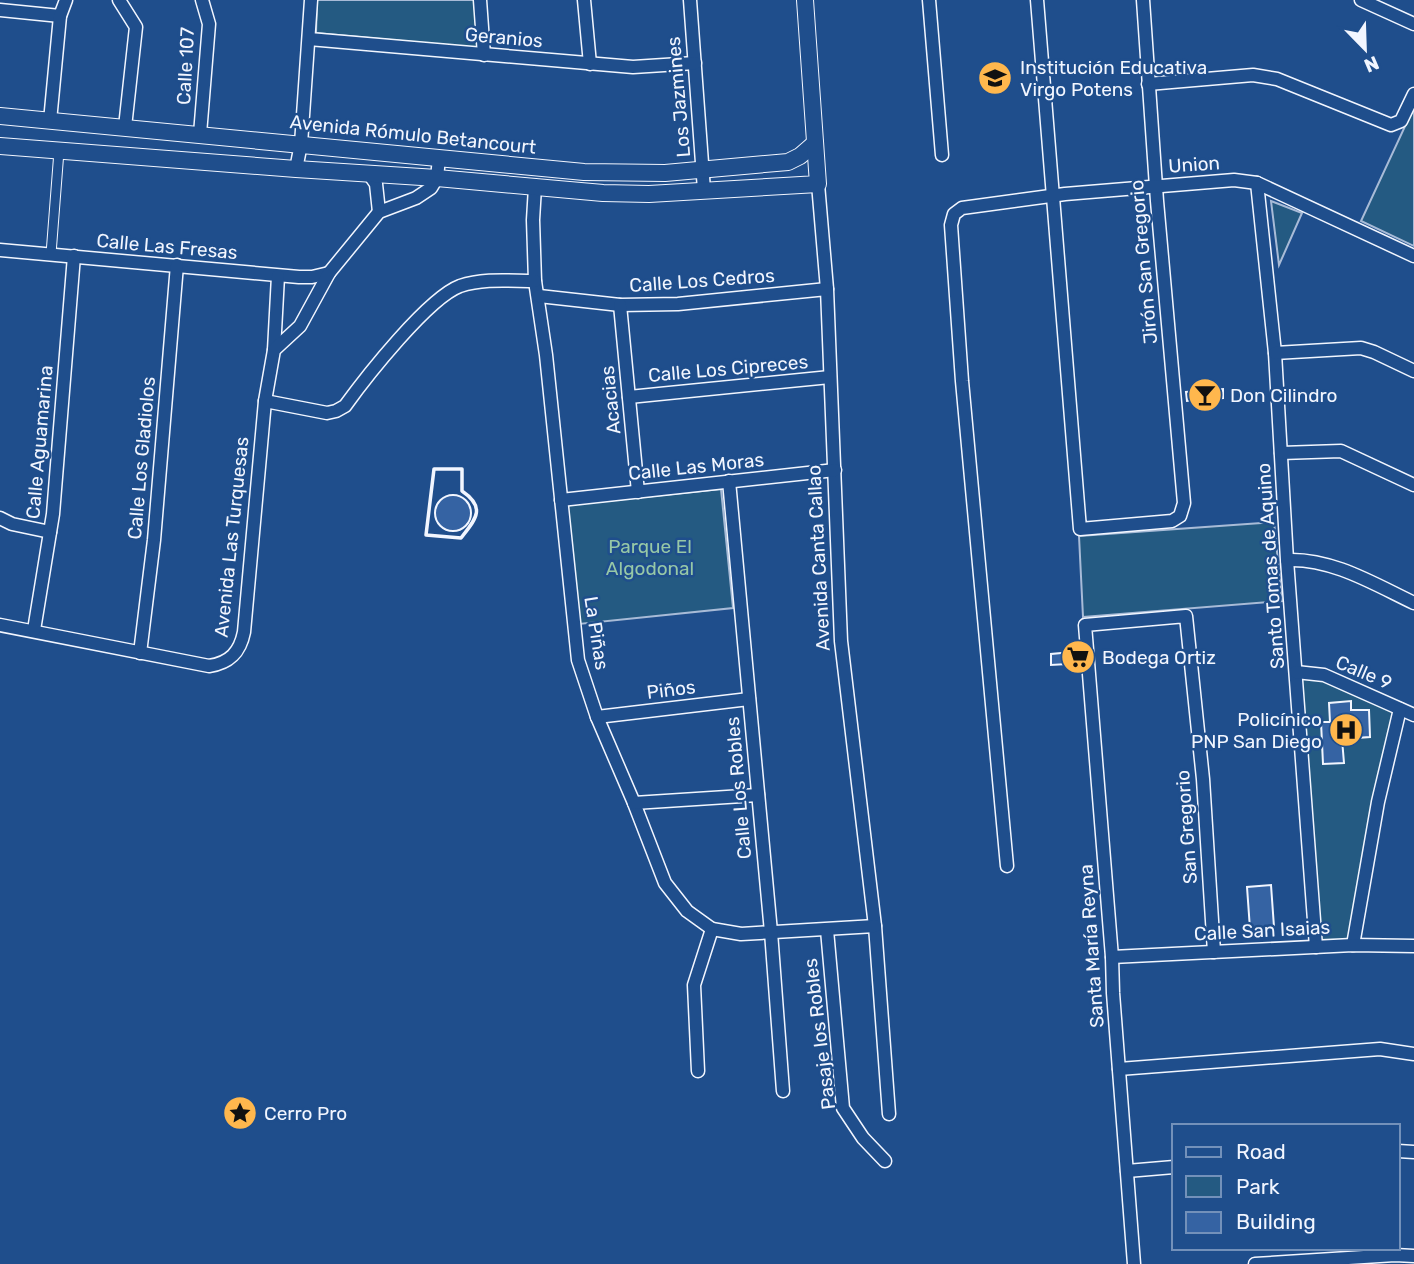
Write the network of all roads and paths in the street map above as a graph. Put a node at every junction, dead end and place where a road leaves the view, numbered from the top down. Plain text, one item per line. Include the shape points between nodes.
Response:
1 (66, 0) edge
2 (119, 0) edge
3 (202, 0) edge
4 (311, 0) edge
5 (480, 0) edge
6 (584, 0) edge
7 (690, 0) edge
8 (805, 0) edge
9 (929, 0) edge
10 (1037, 0) edge
11 (1143, 0) edge
12 (1361, 0) edge
13 (0, 10) edge
14 (60, 16) junction
15 (1414, 24) edge
16 (309, 39) junction
17 (484, 55) junction
18 (695, 63) junction
19 (590, 64) junction
20 (1148, 84) junction
21 (1414, 94) edge
22 (0, 116) edge
23 (50, 121) junction
24 (125, 127) junction
25 (200, 134) junction
26 (815, 143) junction
27 (301, 144) junction
28 (0, 145) edge
29 (59, 151) junction
30 (942, 155) dead end
31 (439, 158) junction
32 (296, 169) junction
33 (704, 170) junction
34 (369, 174) junction
35 (437, 178) junction
36 (1257, 183) junction
37 (818, 184) junction
38 (1156, 185) junction
39 (535, 187) junction
40 (704, 190) junction
41 (1054, 195) junction
42 (379, 212) junction
43 (0, 250) edge
44 (51, 254) junction
45 (74, 256) junction
46 (1414, 256) edge
47 (177, 265) junction
48 (330, 273) junction
49 (278, 276) junction
50 (535, 281) junction
51 (827, 289) junction
52 (539, 296) junction
53 (620, 305) junction
54 (274, 351) junction
55 (1275, 353) junction
56 (1414, 371) edge
57 (830, 377) junction
58 (629, 397) junction
59 (265, 401) junction
60 (1281, 453) junction
61 (835, 471) junction
62 (729, 481) junction
63 (1414, 485) edge
64 (638, 492) junction
65 (561, 500) junction
66 (0, 518) edge
67 (50, 532) junction
68 (1287, 560) junction
69 (1414, 603) edge
70 (0, 625) edge
71 (1085, 625) joint
72 (34, 630) junction
73 (140, 653) junction
74 (1296, 671) junction
75 (749, 699) junction
76 (1400, 709) junction
77 (1414, 715) edge
78 (597, 718) junction
79 (758, 795) junction
80 (635, 803) junction
81 (1007, 866) dead end
82 (875, 926) junction
83 (712, 929) junction
84 (827, 930) junction
85 (771, 932) junction
86 (1353, 945) junction
87 (1414, 946) edge
88 (1316, 947) junction
89 (1214, 952) junction
90 (1112, 957) junction
91 (1414, 1054) edge
92 (1119, 1069) junction
93 (698, 1071) dead end
94 (783, 1091) dead end
95 (889, 1114) dead end
96 (885, 1161) dead end
97 (1172, 1167) edge
98 (1127, 1171) junction
99 (1414, 1256) edge
100 (1134, 1264) edge
101 (1255, 1264) edge

1 - 14 street
2 - 24 street via 136,27
3 - 25 street, Calle 107 via 209,24
4 - 16 street
5 - 17 street
6 - 19 street
7 - 18 street, Los Jazmines
8 - 26 street, Avenida Canta Callao
9 - 30 street
10 - 41 street
11 - 20 street, Jirón San Gregorio
12 - 15 street
13 - 14 street
14 - 23 street
16 - 17 street, Geranios
16 - 27 street
17 - 19 street, Geranios
18 - 19 street, Geranios
18 - 33 street, Los Jazmines
20 - 21 street via 1253,75 1277,79 1391,125 1401,121
20 - 38 street, Jirón San Gregorio
22 - 23 street, Avenida Rómulo Betancourt
23 - 24 street, Avenida Rómulo Betancourt
24 - 25 street, Avenida Rómulo Betancourt
25 - 27 street, Avenida Rómulo Betancourt
26 - 33 street, Avenida Rómulo Betancourt via 788,162
26 - 37 street, Avenida Canta Callao
27 - 31 street, Avenida Rómulo Betancourt
27 - 32 street
28 - 29 street, Avenida Rómulo Betancourt
29 - 32 street, Avenida Rómulo Betancourt
29 - 44 street
31 - 33 street, Avenida Rómulo Betancourt via 584,172
31 - 35 street
32 - 34 street, Avenida Rómulo Betancourt
33 - 40 street, Los Jazmines
34 - 35 street, Avenida Rómulo Betancourt
34 - 42 street via 376,184
35 - 39 street, Avenida Rómulo Betancourt
35 - 42 street via 416,198
36 - 38 street, Union
36 - 46 street, Union
36 - 55 street, Santo Tomas de Aquino
37 - 40 street, Avenida Rómulo Betancourt
37 - 51 street, Avenida Canta Callao
38 - 41 street, Union
38 - 41 street, Jirón San Gregorio via 1184,503 1177,519 1167,523 1080,529
39 - 40 street, Avenida Rómulo Betancourt via 649,194
39 - 50 street, La Piñas
41 - 81 street, Union via 962,208 951,225
42 - 48 street
43 - 44 street, Calle Las Fresas
44 - 45 street, Calle Las Fresas
45 - 47 street, Calle Las Fresas
45 - 67 street, Calle Aguamarina
47 - 49 street, Calle Las Fresas
47 - 73 street, Calle Los Gladiolos
48 - 49 street, Calle Las Fresas
48 - 54 street via 300,326
49 - 54 street, Avenida Las Turquesas
50 - 52 street, La Piñas
50 - 59 street via 494,280 457,287 388,352 336,411
51 - 53 street, Calle Los Cedros
51 - 57 street, Avenida Canta Callao
52 - 53 street, Calle Los Cedros
52 - 65 street, La Piñas
53 - 58 street, Acacias
54 - 59 street, Avenida Las Turquesas
55 - 56 street via 1361,348
55 - 60 street, Santo Tomas de Aquino
57 - 58 street, Calle Los Cipreces
57 - 61 street, Avenida Canta Callao
58 - 64 street, Acacias
59 - 73 street, Avenida Las Turquesas via 242,642 229,660 209,666
60 - 63 street via 1341,451
60 - 68 street, Santo Tomas de Aquino
61 - 62 street, Calle Las Moras
61 - 82 street, Avenida Canta Callao via 841,641
62 - 64 street, Calle Las Moras
62 - 75 street, Calle Los Robles
64 - 65 street, Calle Las Moras
65 - 78 street, La Piñas via 578,660
66 - 67 street
67 - 72 street, Calle Aguamarina
68 - 69 street via 1325,563
68 - 74 street, Santo Tomas de Aquino
70 - 72 street, Avenida Las Turquesas
71 - 89 street, San Gregorio via 1186,616
71 - 90 street, Santa María Reyna
72 - 73 street, Avenida Las Turquesas
74 - 76 street, Calle 9 via 1324,675
74 - 88 street, Santo Tomas de Aquino
75 - 78 street, Piños
75 - 79 street, Calle Los Robles
76 - 77 street, Calle 9
76 - 86 street
78 - 80 street, La Piñas
79 - 80 street
79 - 85 street, Calle Los Robles
80 - 83 street, La Piñas via 665,883 687,911
82 - 84 street
82 - 95 street, Avenida Canta Callao
83 - 85 street via 741,934
83 - 93 street via 694,985
84 - 85 street
84 - 96 street, Pasaje los Robles via 843,1108
85 - 94 street, Calle Los Robles
86 - 87 street, Calle San Isaias
86 - 88 street, Calle San Isaias
88 - 89 street, Calle San Isaias
89 - 90 street, Calle San Isaias
90 - 92 street, Santa María Reyna
91 - 92 street via 1380,1049
92 - 98 street, Santa María Reyna
97 - 98 street
98 - 100 street, Santa María Reyna
99 - 101 street

